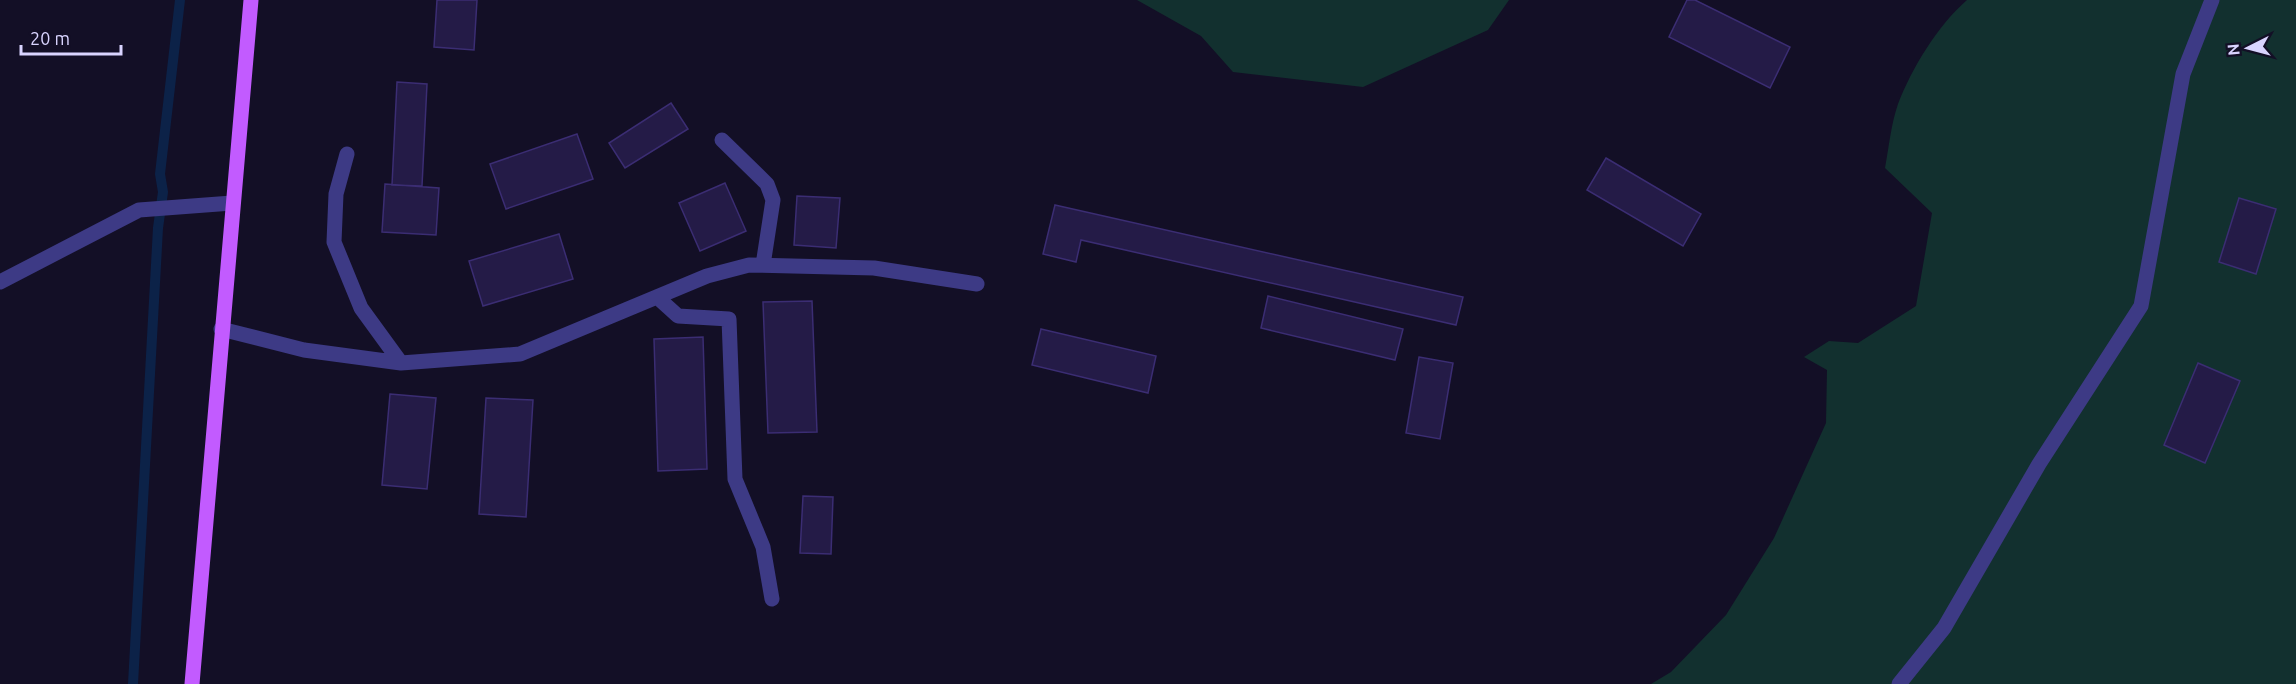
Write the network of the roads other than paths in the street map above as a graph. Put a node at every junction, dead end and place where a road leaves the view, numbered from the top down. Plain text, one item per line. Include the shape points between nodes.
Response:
1 (251, 0) edge
2 (2212, 0) edge
3 (722, 140) dead end
4 (347, 154) dead end
5 (232, 203) junction
6 (763, 265) junction
7 (0, 282) edge
8 (977, 284) dead end
9 (657, 297) junction
10 (221, 329) junction
11 (401, 363) junction
12 (772, 599) dead end
13 (192, 684) edge
14 (1899, 684) edge

1 - 5 main road
2 - 14 street via 2183,74 2140,306 2039,464 1944,628
3 - 6 street via 766,184 773,200
4 - 11 street via 336,194 334,242 361,308
5 - 7 street via 139,210
5 - 10 main road
6 - 8 street via 874,268
6 - 9 street via 707,276
9 - 11 street via 520,354
9 - 12 street via 678,316 729,319 735,479 763,547
10 - 11 street via 304,350
10 - 13 main road

